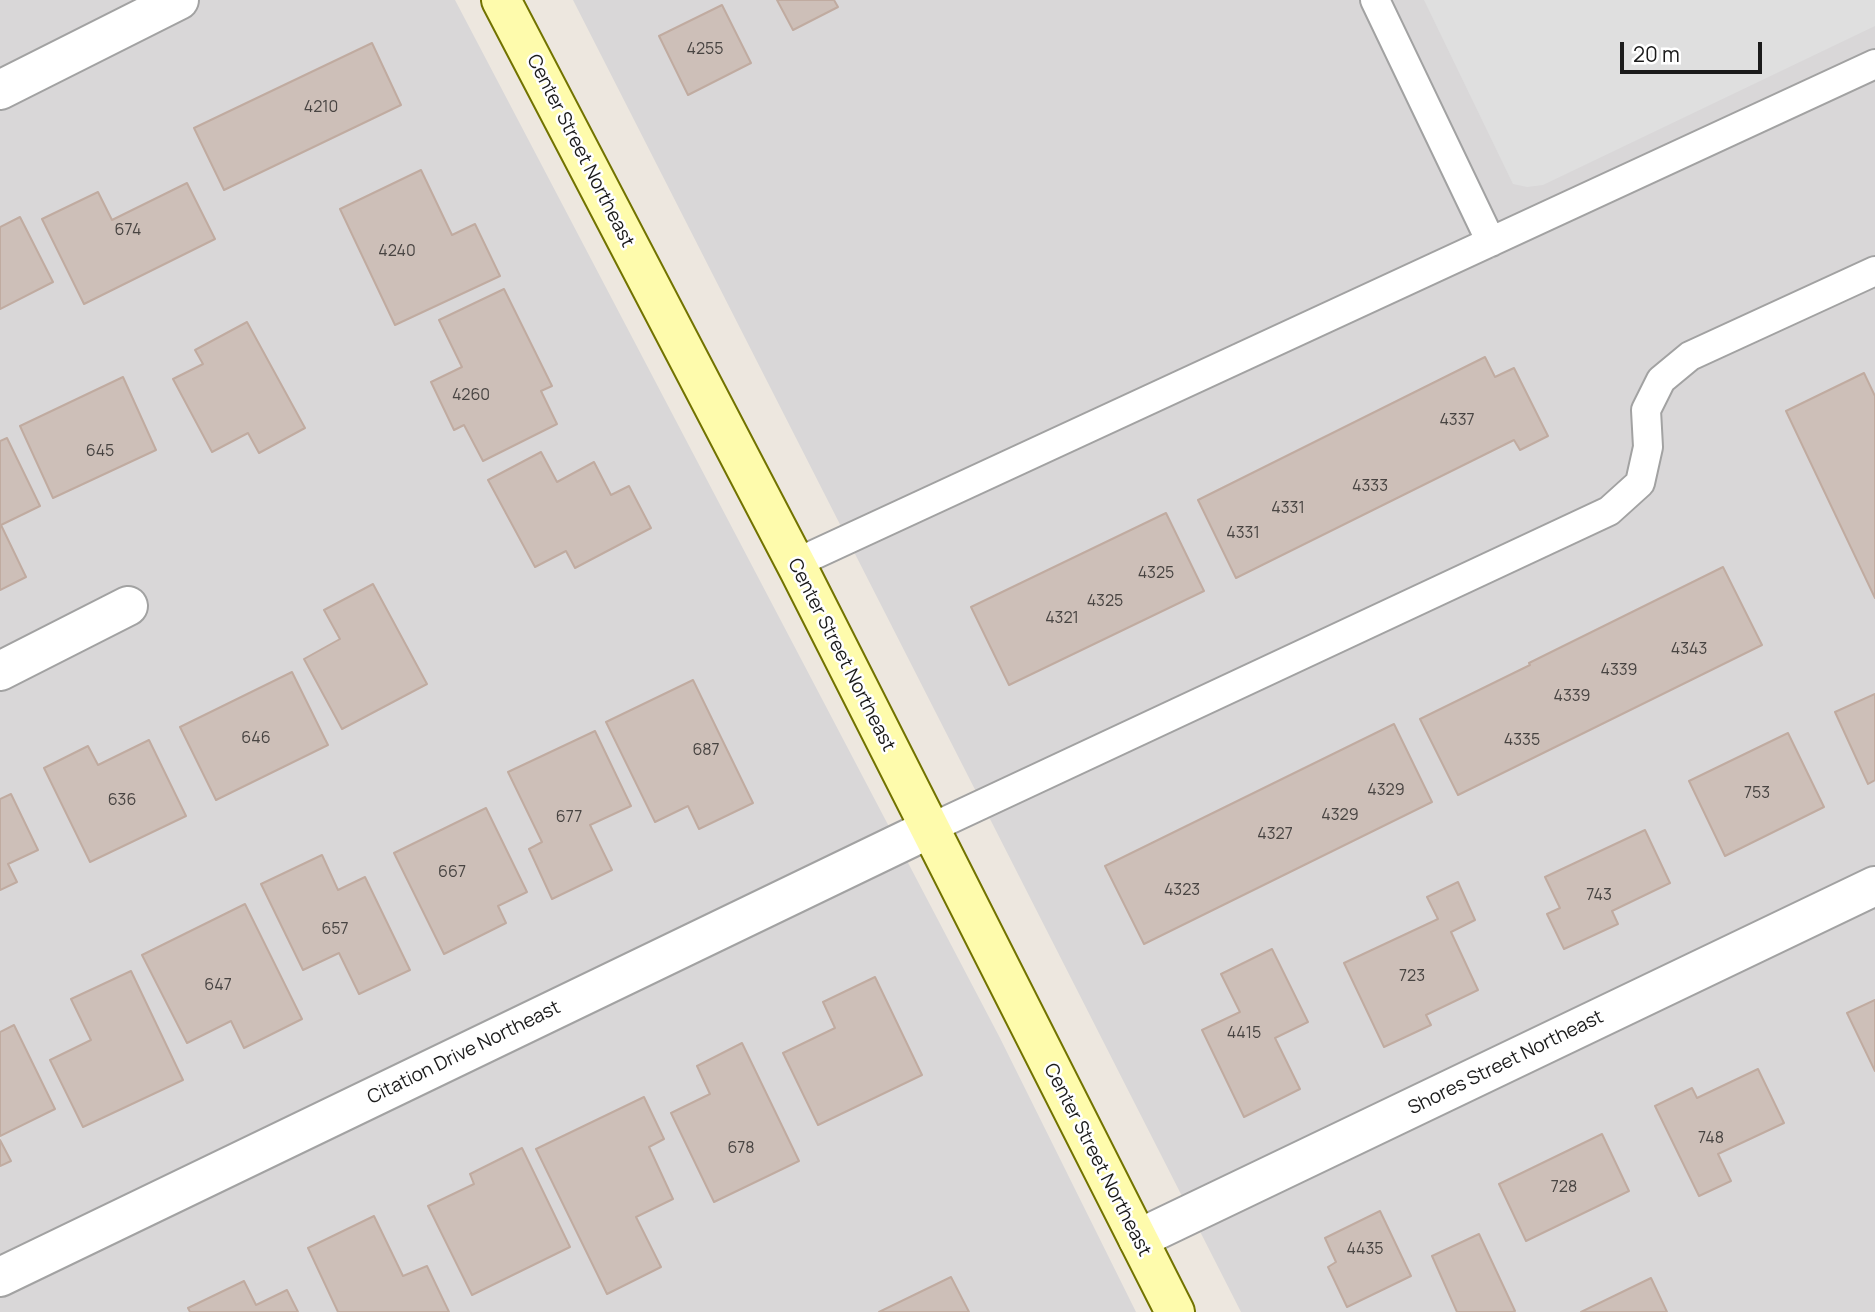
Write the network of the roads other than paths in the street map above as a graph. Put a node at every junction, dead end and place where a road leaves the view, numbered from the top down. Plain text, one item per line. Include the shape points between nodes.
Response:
1 (179, 0) edge
2 (501, 0) edge
3 (1375, 0) edge
4 (1875, 64) edge
5 (0, 90) edge
6 (1491, 242) junction
7 (1875, 271) edge
8 (794, 564) junction
9 (128, 606) dead end
10 (0, 671) edge
11 (929, 829) junction
12 (1875, 886) edge
13 (1138, 1239) junction
14 (0, 1277) edge
15 (1175, 1312) edge

1 - 5 street
2 - 8 main road, Center Street Northeast
3 - 6 lane
4 - 6 lane
6 - 8 lane
7 - 11 lane via 1690,356 1661,380 1646,410 1648,447 1640,483 1609,511
8 - 11 main road, Center Street Northeast
9 - 10 street
11 - 13 main road, Center Street Northeast
11 - 14 street, Citation Drive Northeast
12 - 13 street, Shores Street Northeast
13 - 15 main road, Center Street Northeast

